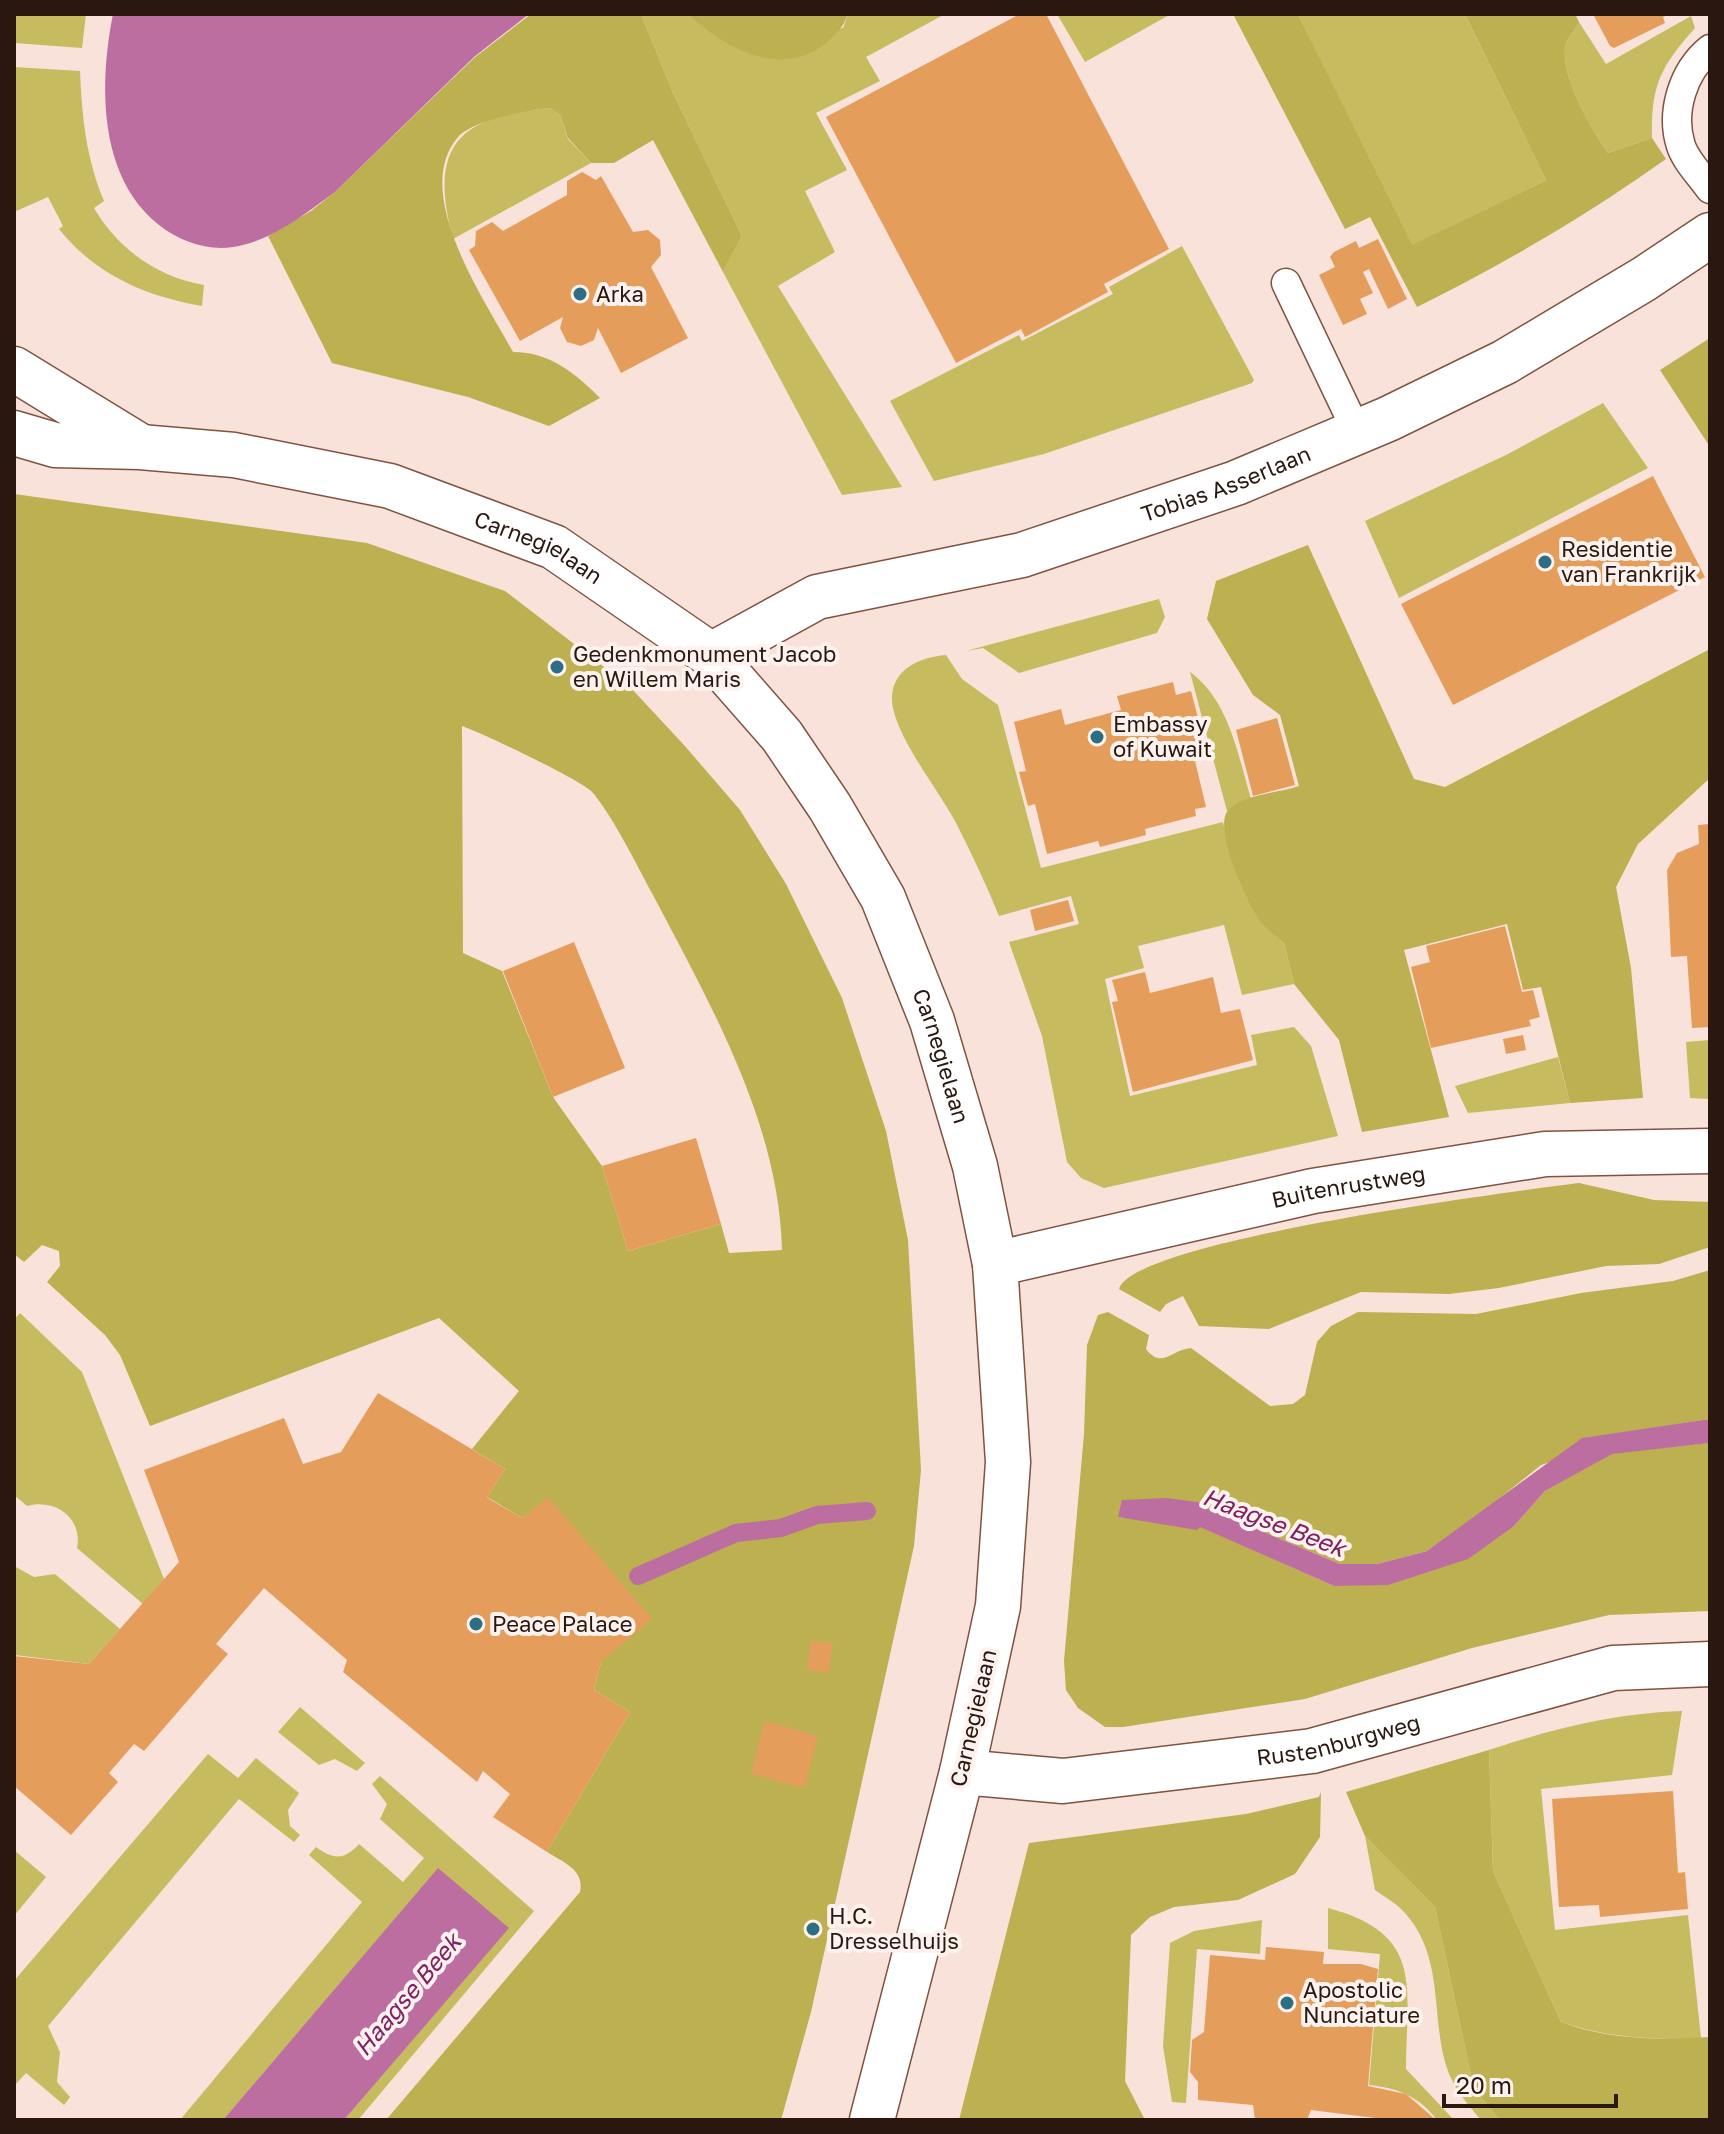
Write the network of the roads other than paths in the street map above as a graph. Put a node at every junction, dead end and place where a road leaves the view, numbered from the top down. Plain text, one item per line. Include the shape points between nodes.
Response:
1 (1710, 49) edge
2 (1710, 189) edge
3 (1710, 235) edge
4 (1286, 283) dead end
5 (14, 369) edge
6 (1357, 432) junction
7 (14, 433) edge
8 (140, 447) junction
9 (711, 655) junction
10 (1710, 1151) edge
11 (995, 1264) junction
12 (1710, 1664) edge
13 (962, 1772) junction
14 (872, 2120) edge

1 - 2 lane via 1697,59 1676,105 1682,148
3 - 6 street, Tobias Asserlaan via 1505,362
4 - 6 lane
5 - 8 street, Carnegielaan
6 - 9 street, Tobias Asserlaan via 1236,483 1022,555 817,597
7 - 8 street, Carnegielaan via 55,445
8 - 9 street, Carnegielaan via 234,455 390,486 554,547
9 - 11 street, Carnegielaan via 782,736 883,898 932,1021 975,1166
10 - 11 street, Buitenrustweg via 1529,1156 1313,1191
11 - 13 street, Carnegielaan via 1008,1462 998,1606
12 - 13 street, Rustenburgweg via 1613,1668 1312,1751 1063,1781
13 - 14 street, Carnegielaan

